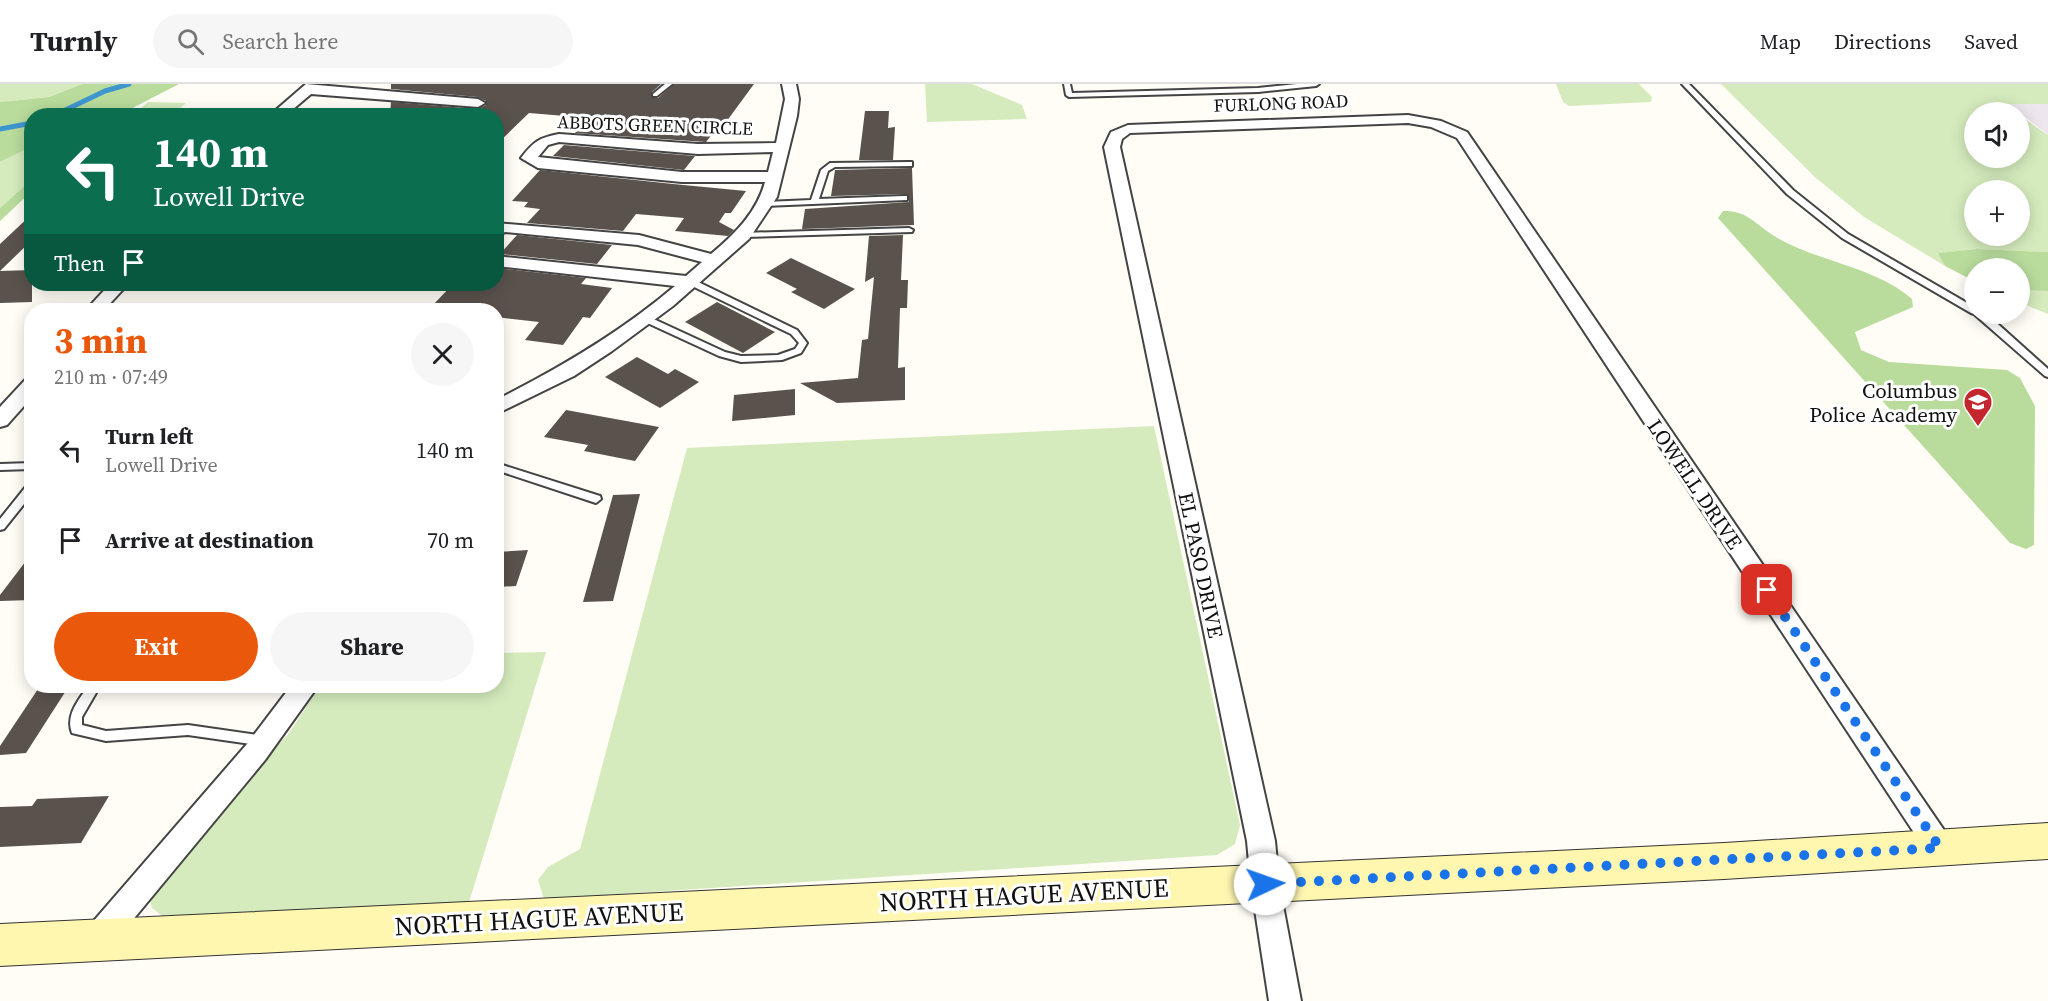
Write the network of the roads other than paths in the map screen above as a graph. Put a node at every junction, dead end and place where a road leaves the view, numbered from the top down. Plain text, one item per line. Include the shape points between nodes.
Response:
1 (669, 84) edge
2 (789, 84) edge
3 (1067, 84) edge
4 (1316, 84) edge
5 (1685, 84) edge
6 (311, 87) edge
7 (1257, 87) edge
8 (655, 94) dead end
9 (478, 103) dead end
10 (286, 108) edge
11 (1445, 125) joint
12 (1119, 133) joint
13 (783, 147) junction
14 (909, 164) dead end
15 (775, 177) junction
16 (904, 198) dead end
17 (814, 202) junction
18 (765, 204) junction
19 (504, 227) edge
20 (909, 230) dead end
21 (743, 235) junction
22 (715, 260) junction
23 (504, 262) edge
24 (691, 282) junction
25 (113, 291) edge
26 (101, 303) edge
27 (1964, 305) edge
28 (644, 318) junction
29 (1993, 324) edge
30 (2048, 374) edge
31 (24, 393) edge
32 (504, 404) edge
33 (0, 420) edge
34 (24, 466) edge
35 (0, 467) edge
36 (504, 469) edge
37 (24, 496) edge
38 (596, 498) dead end
39 (0, 526) edge
40 (90, 693) edge
41 (300, 693) edge
42 (264, 741) junction
43 (2048, 841) edge
44 (1940, 848) junction
45 (1265, 884) junction
46 (96, 941) junction
47 (0, 945) edge
48 (1285, 1001) edge

1 - 8 lane
2 - 13 street via 792,99
3 - 7 lane via 1069,95
4 - 7 lane
5 - 27 lane via 1790,192 1845,236
6 - 9 street
6 - 10 street
11 - 12 street, FURLONG ROAD via 1408,119 1139,127
11 - 44 street, LOWELL DRIVE via 1462,135
12 - 45 street, EL PASO DRIVE via 1112,147 1123,205 1261,841
13 - 15 street
13 - 15 street, ABBOTS GREEN CIRCLE via 698,149 559,138 543,142 529,158 538,163 682,177
14 - 17 lane via 833,165 825,170
15 - 18 street
16 - 17 lane
17 - 18 lane
18 - 21 street
19 - 22 street via 639,240
20 - 21 lane
21 - 22 street
22 - 24 street
23 - 24 street
24 - 28 street
24 - 28 lane via 794,332 803,343 798,351 779,358 741,359
25 - 26 street
28 - 32 street via 567,372
29 - 30 lane
31 - 33 street
34 - 35 lane
36 - 38 lane
37 - 39 lane
40 - 42 lane via 76,716 76,729 106,736 188,730
41 - 42 street
42 - 46 street
43 - 44 main road, NORTH HAGUE AVENUE
44 - 45 main road, NORTH HAGUE AVENUE
45 - 46 main road, NORTH HAGUE AVENUE
45 - 48 street, EL PASO DRIVE
46 - 47 main road, NORTH HAGUE AVENUE

